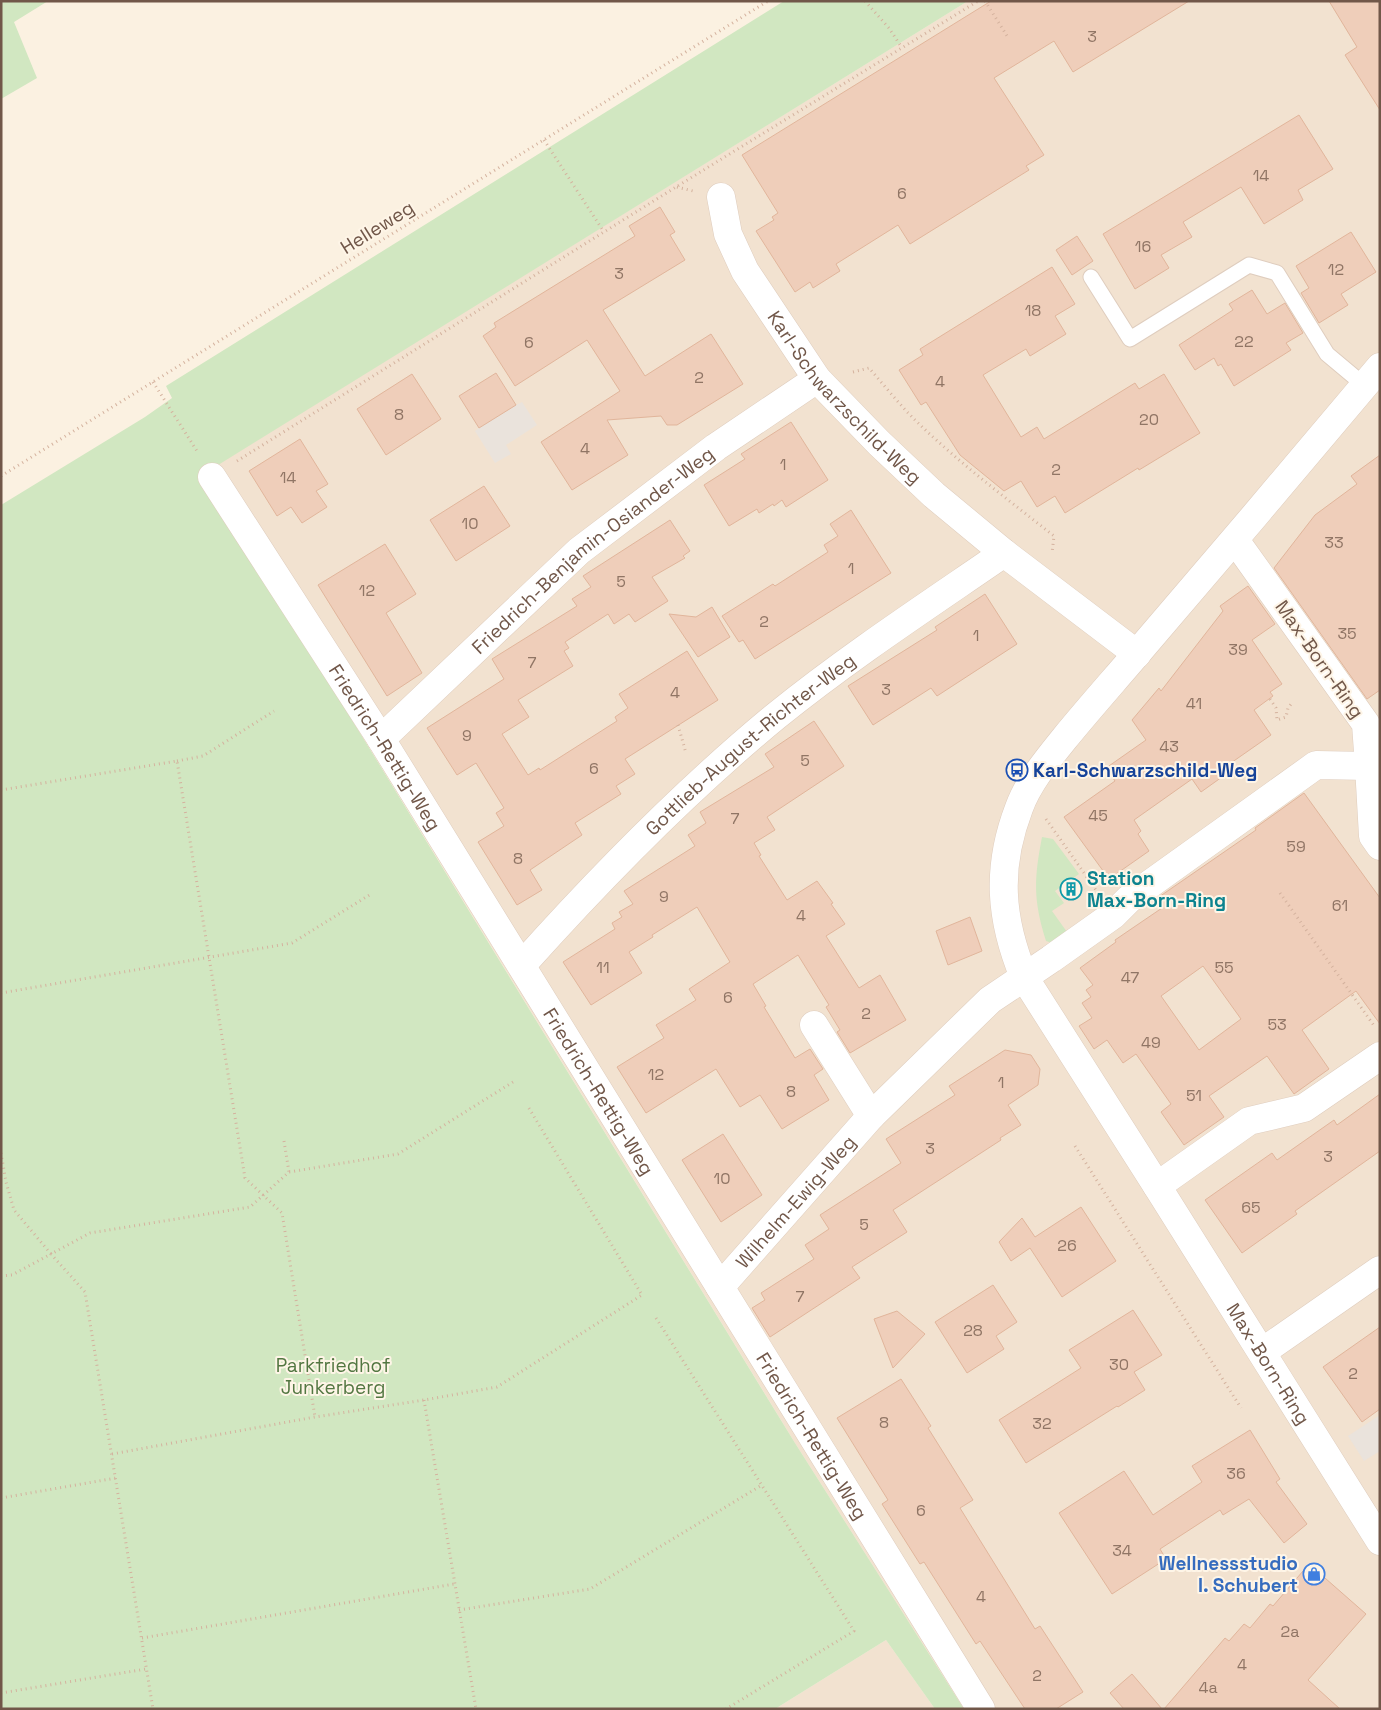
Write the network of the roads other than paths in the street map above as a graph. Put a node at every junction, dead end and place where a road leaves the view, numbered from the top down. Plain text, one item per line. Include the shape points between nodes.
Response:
1 (720, 197) dead end
2 (1091, 277) dead end
3 (1372, 376) edge
4 (817, 379) junction
5 (212, 476) road end
6 (1235, 540) junction
7 (1004, 553) junction
8 (1137, 654) junction
9 (381, 739) junction
10 (1374, 766) edge
11 (1380, 846) edge
12 (522, 965) junction
13 (1024, 977) junction
14 (814, 1025) dead end
15 (1380, 1056) edge
16 (871, 1116) junction
17 (1157, 1186) junction
18 (1380, 1270) edge
19 (720, 1287) junction
20 (1262, 1352) junction
21 (1380, 1541) edge
22 (981, 1709) edge

1 - 4 street, Karl-Schwarzschild-Weg via 728,234 745,271
2 - 3 lane via 1130,339 1249,265 1277,273 1327,354
3 - 6 street, Max-Born-Ring
4 - 7 street, Karl-Schwarzschild-Weg via 934,495
4 - 9 street, Friedrich-Benjamin-Osiander-Weg via 716,447 579,550
5 - 9 street, Friedrich-Rettig-Weg
6 - 8 street, Max-Born-Ring
6 - 10 street, Max-Born-Ring via 1366,724
7 - 8 street, Karl-Schwarzschild-Weg
7 - 12 street, Gottlieb-August-Richter-Weg via 858,652 776,717 705,778 609,872
8 - 13 street, Max-Born-Ring via 1042,766 1019,806 1004,867 1003,894 1013,950
9 - 12 street, Friedrich-Rettig-Weg
10 - 11 street, Max-Born-Ring via 1373,836
10 - 13 street via 1316,765
12 - 19 street, Friedrich-Rettig-Weg
13 - 16 street, Wilhelm-Ewig-Weg via 990,1000
13 - 17 street, Max-Born-Ring
14 - 16 street
15 - 17 street via 1304,1108 1249,1121
16 - 19 street, Wilhelm-Ewig-Weg
17 - 20 street, Max-Born-Ring
18 - 20 street
19 - 22 street, Friedrich-Rettig-Weg
20 - 21 street, Max-Born-Ring

